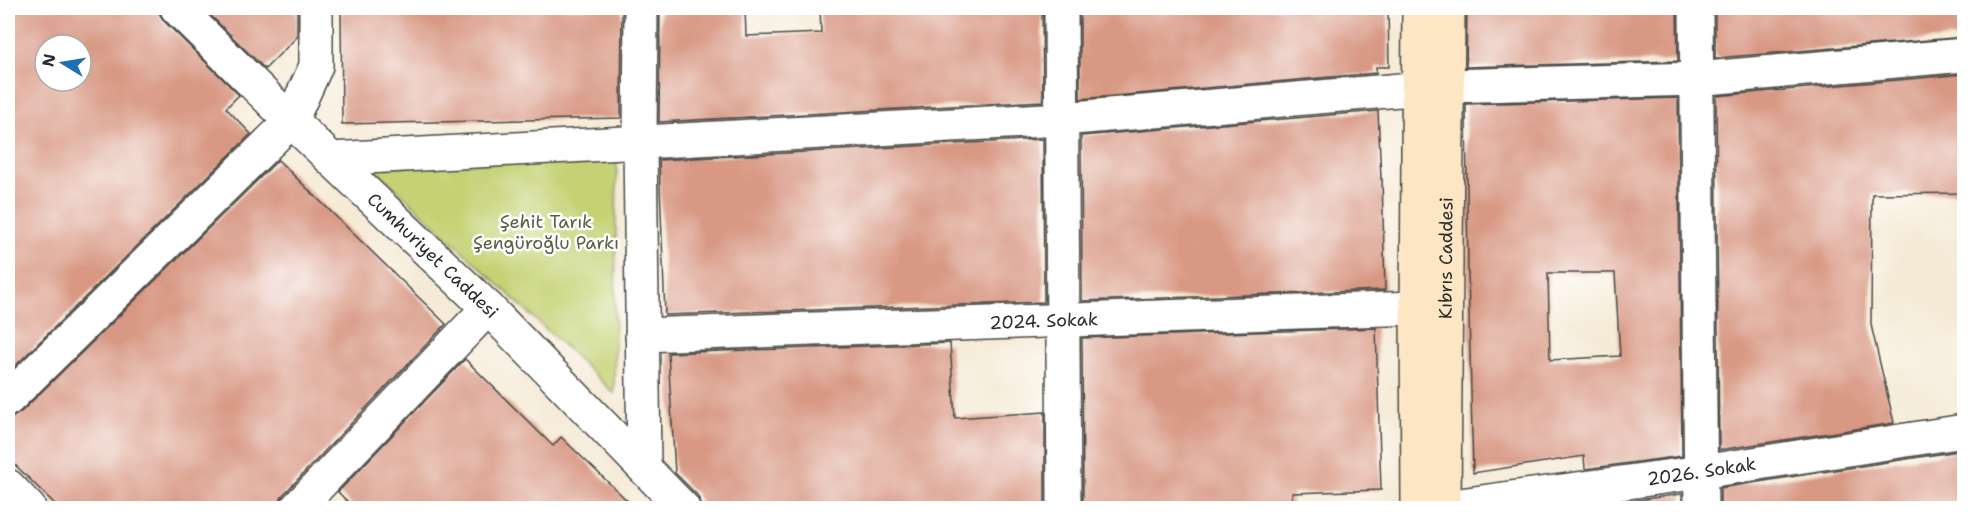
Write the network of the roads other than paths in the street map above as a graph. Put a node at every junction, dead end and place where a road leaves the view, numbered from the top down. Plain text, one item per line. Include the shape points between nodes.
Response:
1 (177, 8) edge
2 (316, 8) edge
3 (641, 8) edge
4 (1061, 8) edge
5 (1419, 8) edge
6 (1448, 8) edge
7 (1696, 8) edge
8 (1965, 55) edge
9 (1696, 79) junction
10 (1432, 87) junction
11 (1062, 119) junction
12 (291, 121) junction
13 (640, 143) junction
14 (331, 159) junction
15 (488, 308) junction
16 (1431, 308) junction
17 (1064, 319) junction
18 (642, 335) junction
19 (8, 399) edge
20 (1965, 431) edge
21 (644, 467) junction
22 (1701, 472) junction
23 (8, 486) edge
24 (29, 508) edge
25 (297, 508) edge
26 (683, 508) edge
27 (1064, 508) edge
28 (1436, 508) edge
29 (1701, 508) edge

1 - 12 street, Cumhuriyet Caddesi
2 - 12 street via 316,66
3 - 13 street
4 - 11 street
5 - 10 main road, Kıbrıs Caddesi
6 - 10 main road, Kıbrıs Caddesi
7 - 9 street
8 - 9 street
9 - 10 street
9 - 22 street
10 - 11 street
10 - 16 main road, Kıbrıs Caddesi
11 - 13 street
11 - 17 street
12 - 14 street, Cumhuriyet Caddesi
12 - 19 street
13 - 14 street
13 - 18 street
14 - 15 street, Cumhuriyet Caddesi
15 - 21 street, Cumhuriyet Caddesi
15 - 25 street
16 - 17 street, 2024. Sokak
16 - 28 main road, Kıbrıs Caddesi
17 - 18 street, 2024. Sokak
17 - 27 street
18 - 21 street
20 - 22 street, 2026. Sokak
21 - 26 street, Cumhuriyet Caddesi
22 - 28 street, 2026. Sokak
22 - 29 street
23 - 24 street

